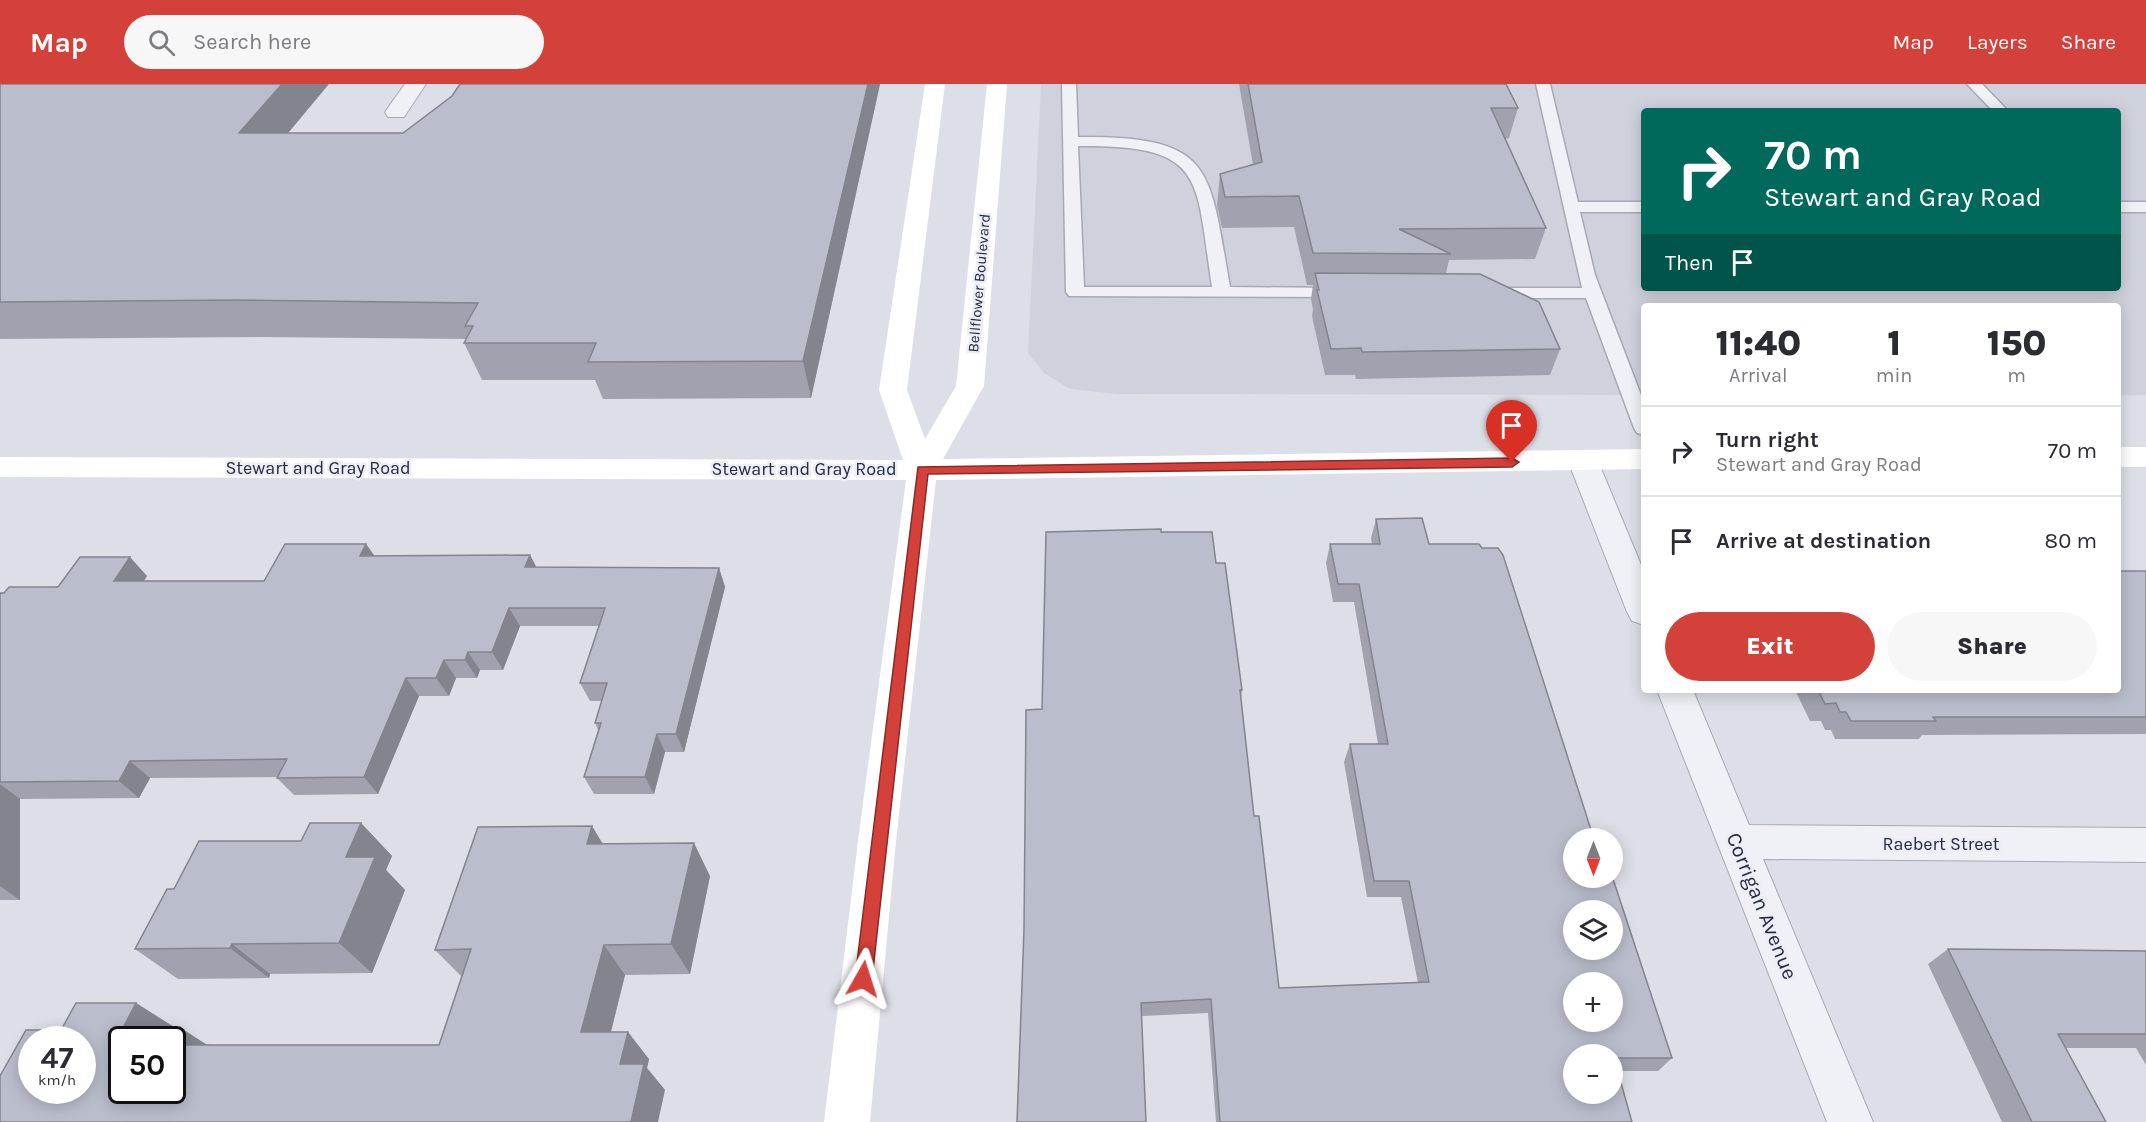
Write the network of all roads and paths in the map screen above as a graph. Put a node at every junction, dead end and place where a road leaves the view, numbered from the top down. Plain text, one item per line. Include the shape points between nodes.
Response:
1 (416, 84) edge
2 (935, 84) edge
3 (998, 84) edge
4 (1069, 84) edge
5 (1543, 84) edge
6 (1974, 84) edge
7 (1998, 108) edge
8 (396, 112) dead end
9 (1071, 141) junction
10 (1571, 207) junction
11 (1641, 207) edge
12 (2121, 207) edge
13 (2146, 207) edge
14 (1222, 292) junction
15 (1353, 292) edge
16 (1473, 293) edge
17 (1592, 293) junction
18 (1641, 420) edge
19 (2146, 457) edge
20 (2121, 458) edge
21 (1641, 459) edge
22 (1583, 461) junction
23 (1, 468) edge
24 (922, 470) junction
25 (1641, 605) edge
26 (1676, 693) edge
27 (1737, 842) junction
28 (2146, 845) edge
29 (847, 1122) edge
30 (1850, 1122) edge

1 - 8 street
2 - 24 main road, Bellflower Boulevard via 893,390
3 - 24 main road, Bellflower Boulevard via 970,386
4 - 9 lane
5 - 10 lane
6 - 7 lane
9 - 14 lane via 1157,148 1186,161 1195,170 1203,186
9 - 14 lane via 1075,292
10 - 11 lane
10 - 17 lane
12 - 13 lane
14 - 15 lane
16 - 17 lane
17 - 18 lane
19 - 20 main road
21 - 22 main road, Stewart and Gray Road
22 - 24 main road, Stewart and Gray Road
22 - 25 street
23 - 24 main road, Stewart and Gray Road
24 - 29 main road, Bellflower Boulevard
26 - 27 street, Corrigan Avenue
27 - 28 street, Raebert Street
27 - 30 street, Corrigan Avenue

